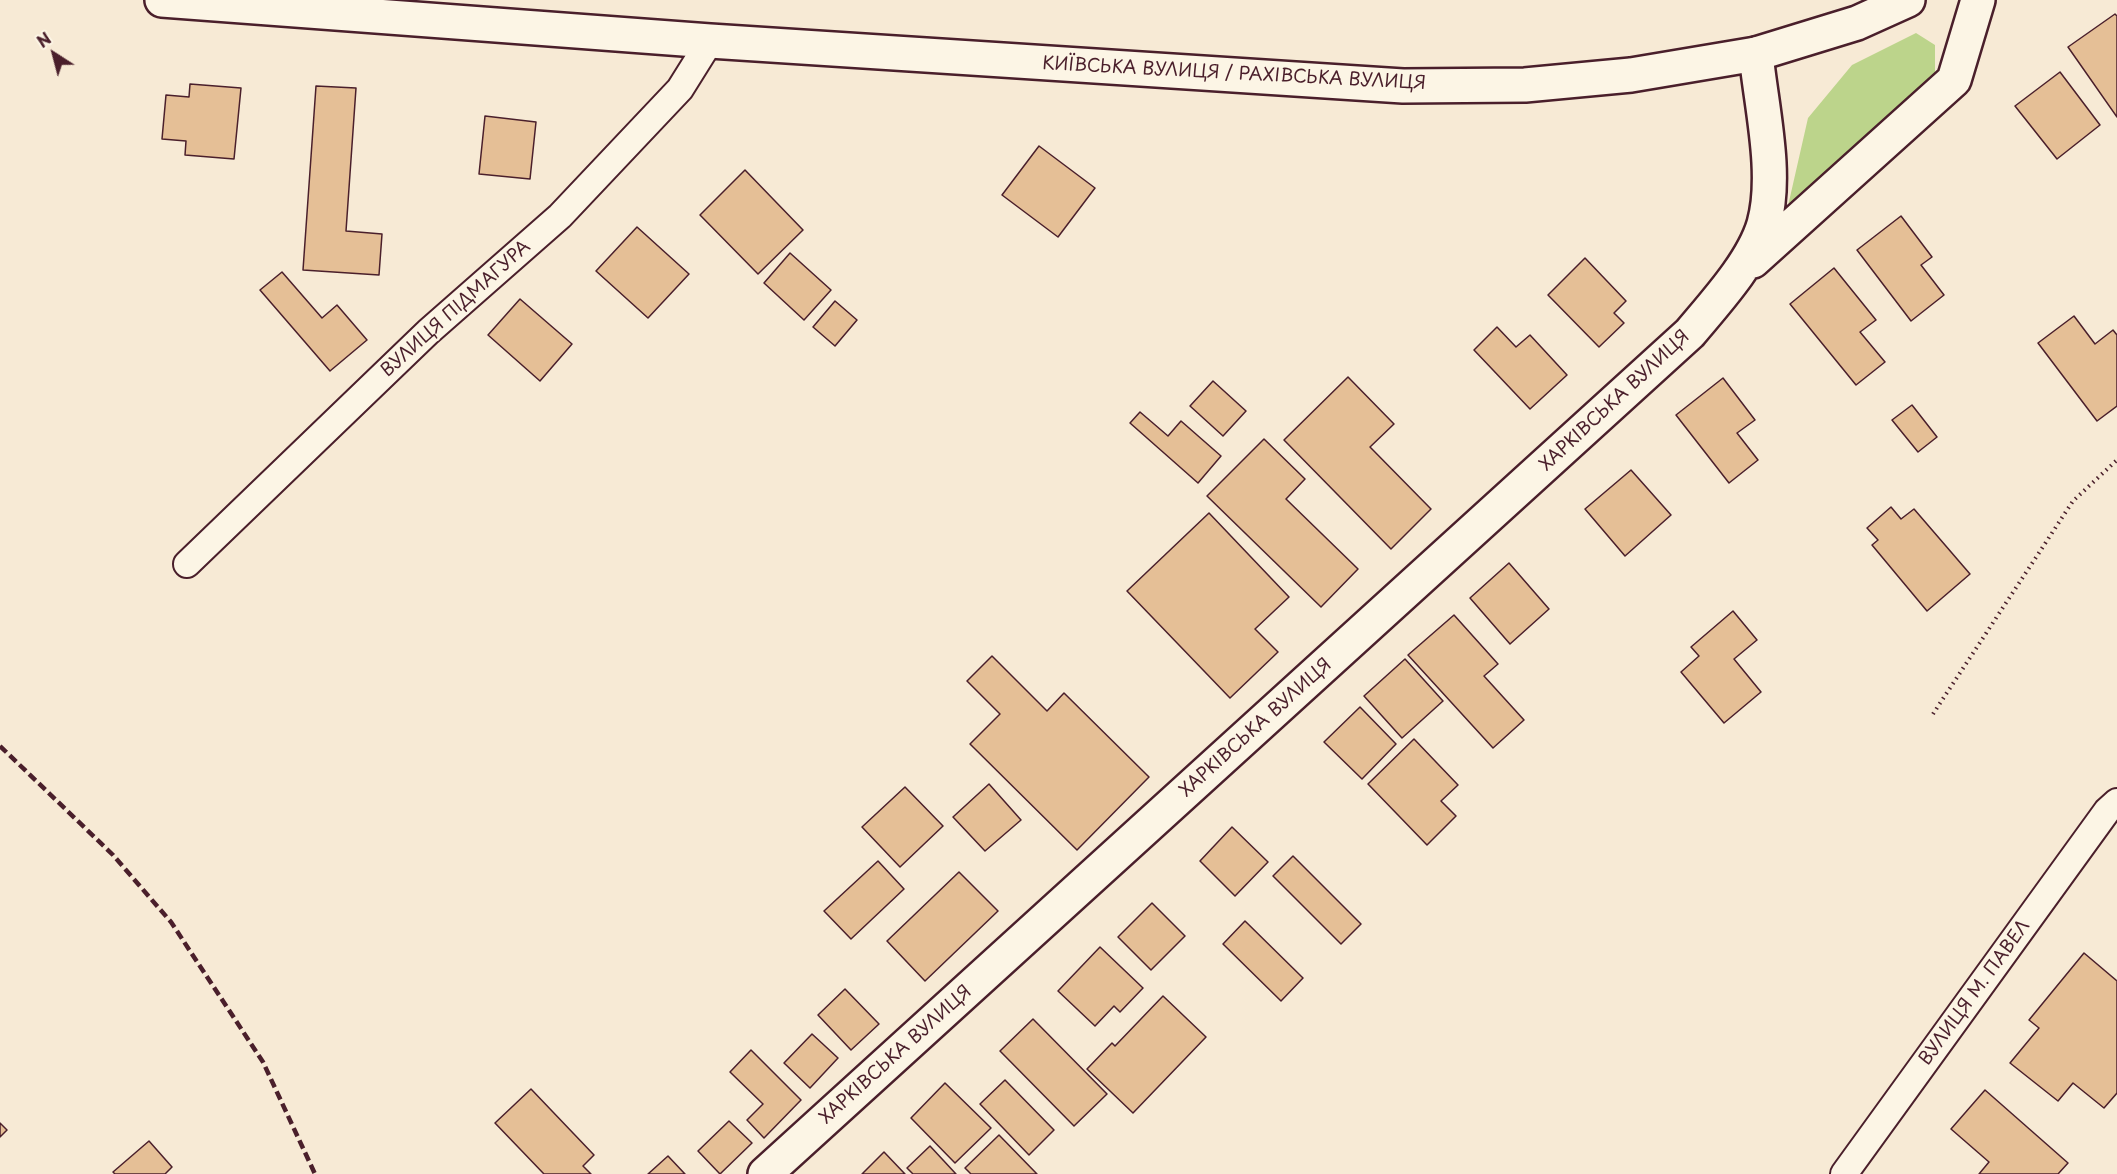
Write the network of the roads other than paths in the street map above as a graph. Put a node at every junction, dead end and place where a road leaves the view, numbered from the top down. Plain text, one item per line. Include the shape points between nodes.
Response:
1 (162, 0) edge
2 (1908, 0) edge
3 (1978, 0) edge
4 (710, 41) junction
5 (1756, 54) junction
6 (1738, 274) junction
7 (187, 564) dead end
8 (2114, 811) edge
9 (765, 1174) edge
10 (1844, 1174) edge

1 - 4 street, КИЇВСЬКА ВУЛИЦЯ / РАХІВСЬКА ВУЛИЦЯ
2 - 5 street, КИЇВСЬКА ВУЛИЦЯ / РАХІВСЬКА ВУЛИЦЯ via 1857,23
3 - 6 street, ХАРКІВСЬКА ВУЛИЦЯ via 1954,80
4 - 5 street, КИЇВСЬКА ВУЛИЦЯ / РАХІВСЬКА ВУЛИЦЯ via 1403,86 1526,85 1630,75
4 - 7 street, ВУЛИЦЯ ПІДМАГУРА via 680,88 560,216 428,332
5 - 6 street, ХАРКІВСЬКА ВУЛИЦЯ via 1770,179 1764,224
6 - 9 street, ХАРКІВСЬКА ВУЛИЦЯ via 1690,333
8 - 10 street, ВУЛИЦЯ М. ПАВЕЛ

